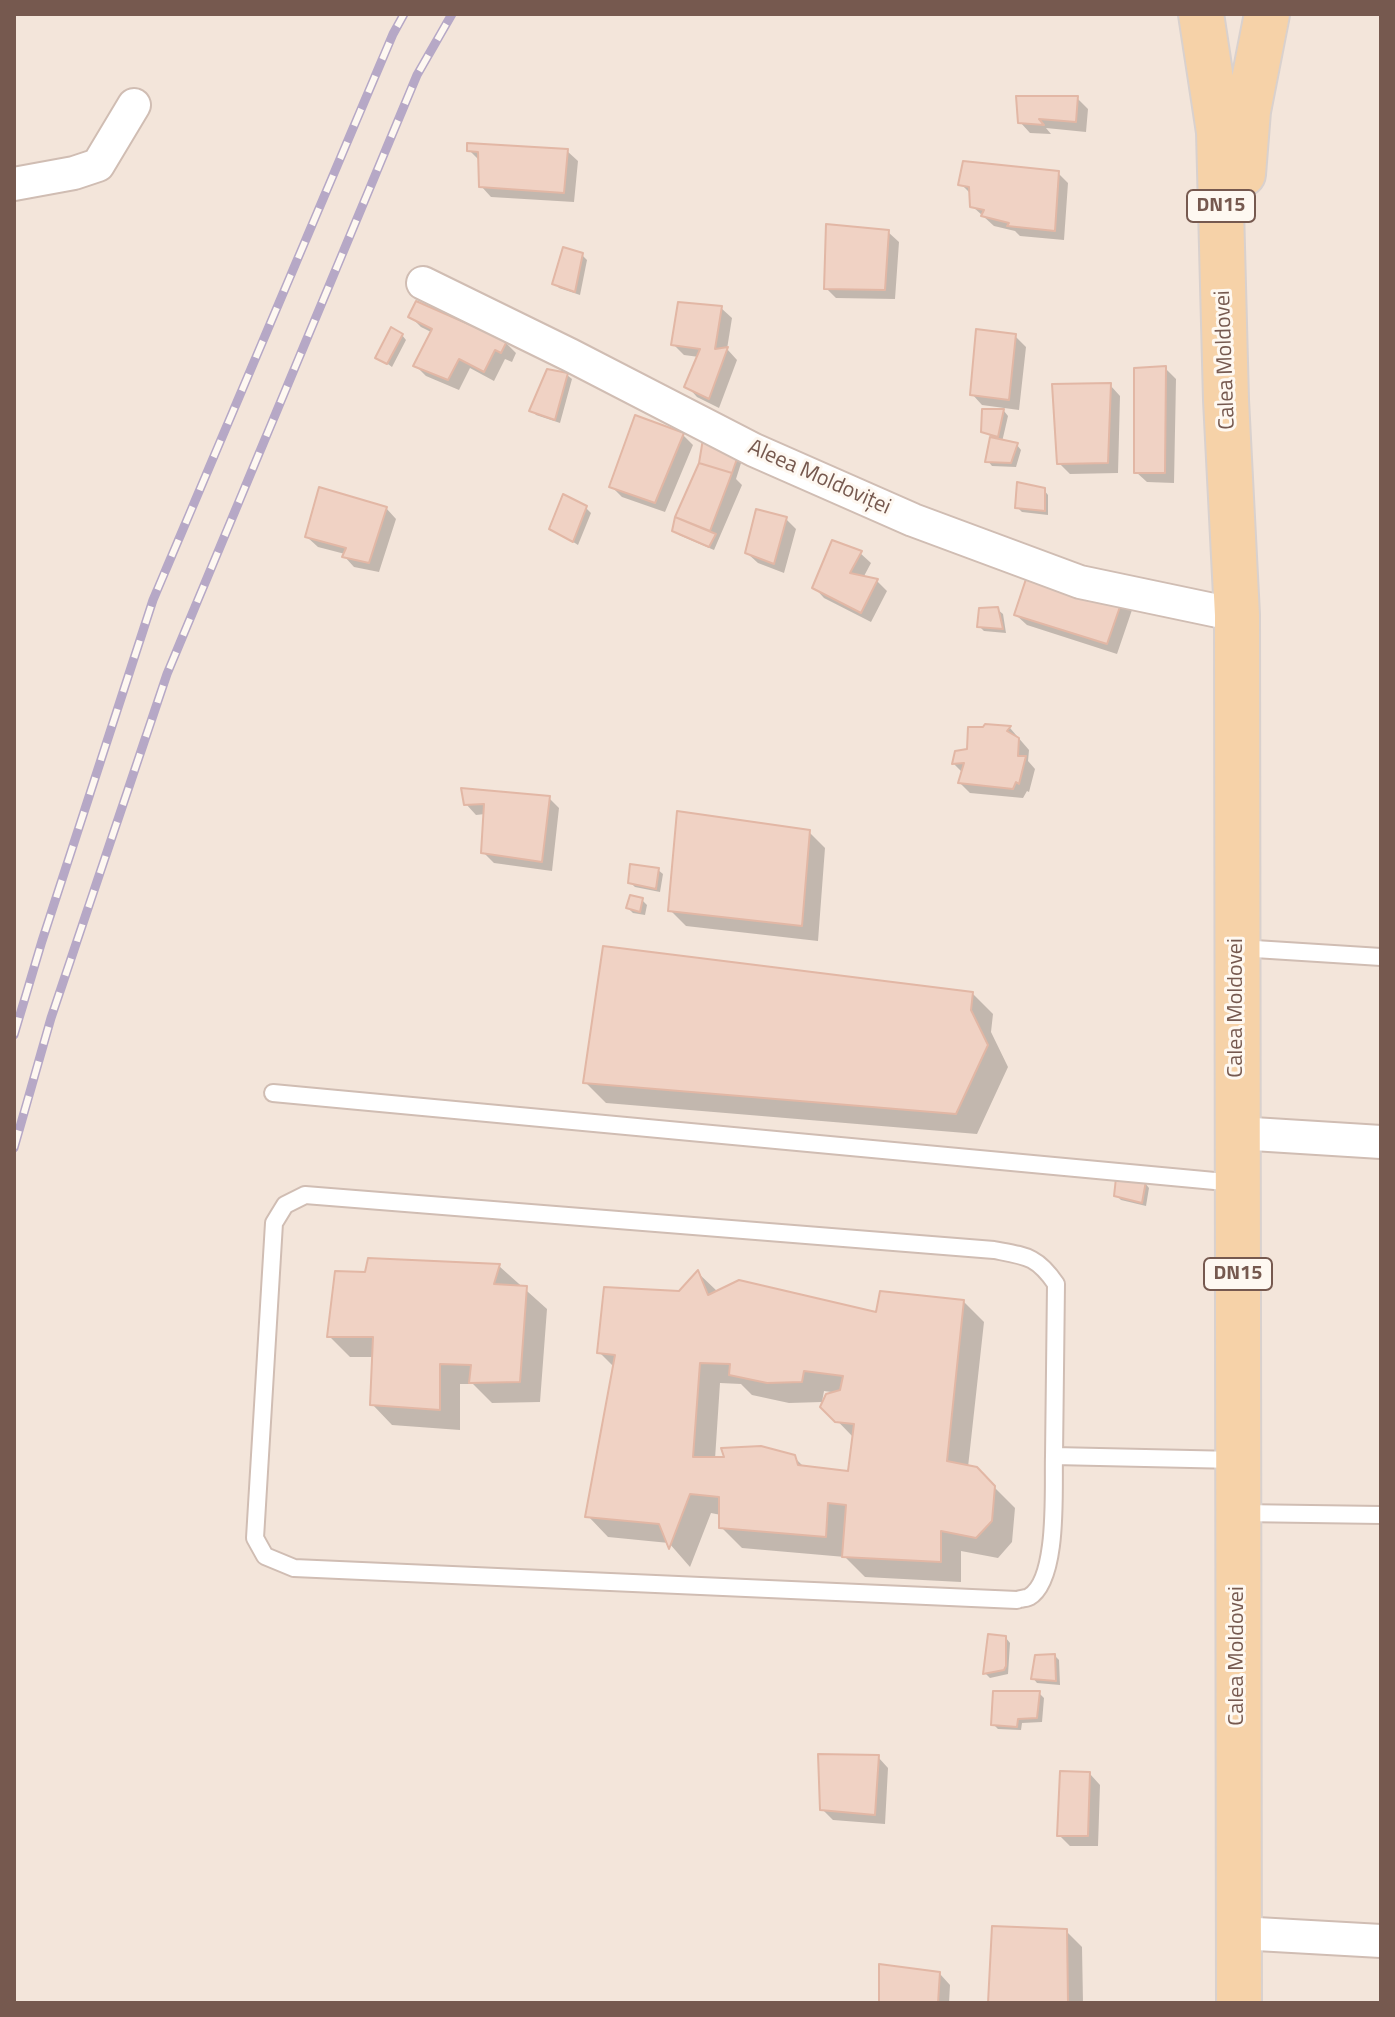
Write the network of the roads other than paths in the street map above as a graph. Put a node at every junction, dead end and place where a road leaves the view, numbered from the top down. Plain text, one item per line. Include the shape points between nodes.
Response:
1 (1201, 14) edge
2 (1267, 14) edge
3 (134, 105) dead end
4 (14, 184) edge
5 (423, 283) dead end
6 (1226, 400) junction
7 (1237, 615) junction
8 (1237, 948) junction
9 (1381, 957) edge
10 (273, 1093) dead end
11 (1237, 1133) junction
12 (1381, 1142) edge
13 (1237, 1183) junction
14 (1054, 1456) junction
15 (1238, 1460) junction
16 (1238, 1513) junction
17 (1381, 1515) edge
18 (1239, 1933) junction
19 (1381, 1941) edge
20 (1239, 2003) edge

1 - 6 main road, Calea Moldovei / DN15 via 1219,132
2 - 6 main road via 1248,111
3 - 4 street via 98,165
5 - 7 street, Aleea Moldoviței via 754,450 913,520 1080,582
6 - 7 main road, Calea Moldovei / DN15
7 - 8 main road, Calea Moldovei / DN15
8 - 9 lane
8 - 11 main road, Calea Moldovei / DN15
10 - 13 lane
11 - 12 street
11 - 13 main road, Calea Moldovei / DN15
13 - 15 main road, Calea Moldovei / DN15
14 - 14 lane via 1056,1284 1031,1257 305,1195 285,1205 274,1223 255,1538 265,1556 294,1568 1017,1600 1041,1586 1050,1562
14 - 15 lane
15 - 16 main road, Calea Moldovei / DN15
16 - 17 lane
16 - 18 main road, Calea Moldovei / DN15
18 - 19 street
18 - 20 main road, Calea Moldovei / DN15

